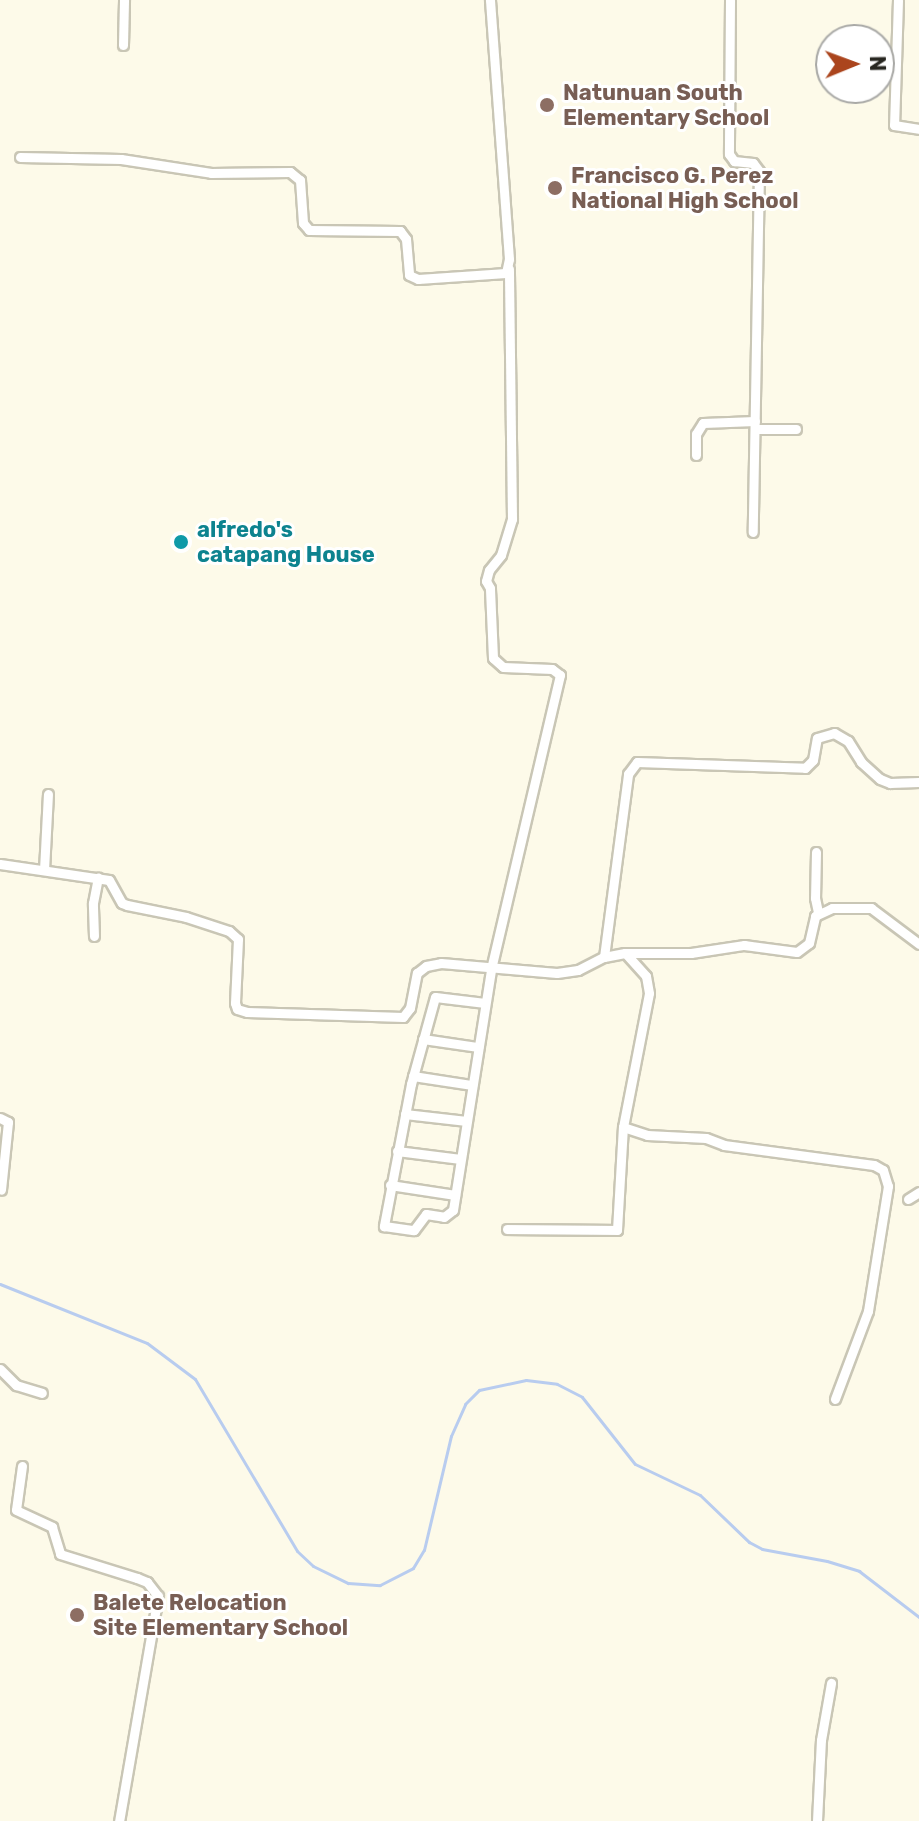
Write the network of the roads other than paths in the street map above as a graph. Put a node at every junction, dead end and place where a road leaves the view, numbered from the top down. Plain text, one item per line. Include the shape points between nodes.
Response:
1 (124, 0) edge
2 (490, 0) edge
3 (730, 0) edge
4 (898, 0) edge
5 (123, 45) dead end
6 (919, 129) edge
7 (20, 157) dead end
8 (509, 269) junction
9 (755, 425) junction
10 (796, 429) dead end
11 (696, 455) dead end
12 (753, 532) dead end
13 (919, 782) edge
14 (48, 794) dead end
15 (816, 852) dead end
16 (0, 864) edge
17 (44, 870) junction
18 (98, 877) junction
19 (818, 912) junction
20 (94, 936) dead end
21 (919, 944) edge
22 (625, 953) junction
23 (604, 957) junction
24 (491, 969) junction
25 (485, 1003) junction
26 (423, 1039) junction
27 (478, 1047) junction
28 (413, 1076) junction
29 (472, 1085) junction
30 (405, 1114) junction
31 (0, 1118) edge
32 (467, 1121) junction
33 (623, 1127) junction
34 (397, 1151) junction
35 (461, 1159) junction
36 (390, 1185) junction
37 (1, 1190) edge
38 (919, 1192) edge
39 (455, 1195) junction
40 (908, 1199) dead end
41 (507, 1229) dead end
42 (0, 1369) edge
43 (42, 1393) dead end
44 (835, 1399) dead end
45 (22, 1466) dead end
46 (831, 1683) dead end
47 (119, 1821) edge
48 (817, 1821) edge

1 - 5 street
2 - 8 street
3 - 9 street via 729,154 734,161 753,163 759,171
4 - 6 street via 894,125
7 - 8 street via 121,159 211,173 290,172 300,180 305,228 400,231 413,278 500,275
8 - 24 street via 512,519 486,581 493,658 503,667 552,669 560,675
9 - 10 street
9 - 11 street via 703,423 696,434
9 - 12 street
13 - 23 street via 880,779 848,741 834,733 817,738 813,760 805,768 637,762 628,774
14 - 17 street
15 - 19 street
16 - 17 street
17 - 18 street
18 - 20 street
18 - 24 street via 113,883 127,905 197,919 234,934 235,1003 241,1011 403,1017 417,973 426,966
19 - 21 street via 871,908
19 - 22 street via 809,943 797,952 744,945 691,953
22 - 23 street
22 - 33 street via 646,976 649,993
23 - 24 street via 567,973
24 - 25 street
25 - 26 street via 435,997
25 - 27 street
26 - 27 street
26 - 28 street
27 - 29 street
28 - 29 street
28 - 30 street
29 - 32 street
30 - 32 street
30 - 34 street
31 - 37 street via 8,1122
32 - 35 street
33 - 41 street via 617,1230
33 - 44 street via 883,1170 888,1186 868,1311
34 - 35 street
34 - 36 street
35 - 39 street
36 - 39 street
36 - 39 street via 384,1226 406,1231 414,1230 426,1214 444,1217 453,1210
38 - 40 street
42 - 43 street via 16,1385
45 - 47 street via 16,1510 52,1527 60,1554 147,1582 158,1596
46 - 48 street via 821,1740

